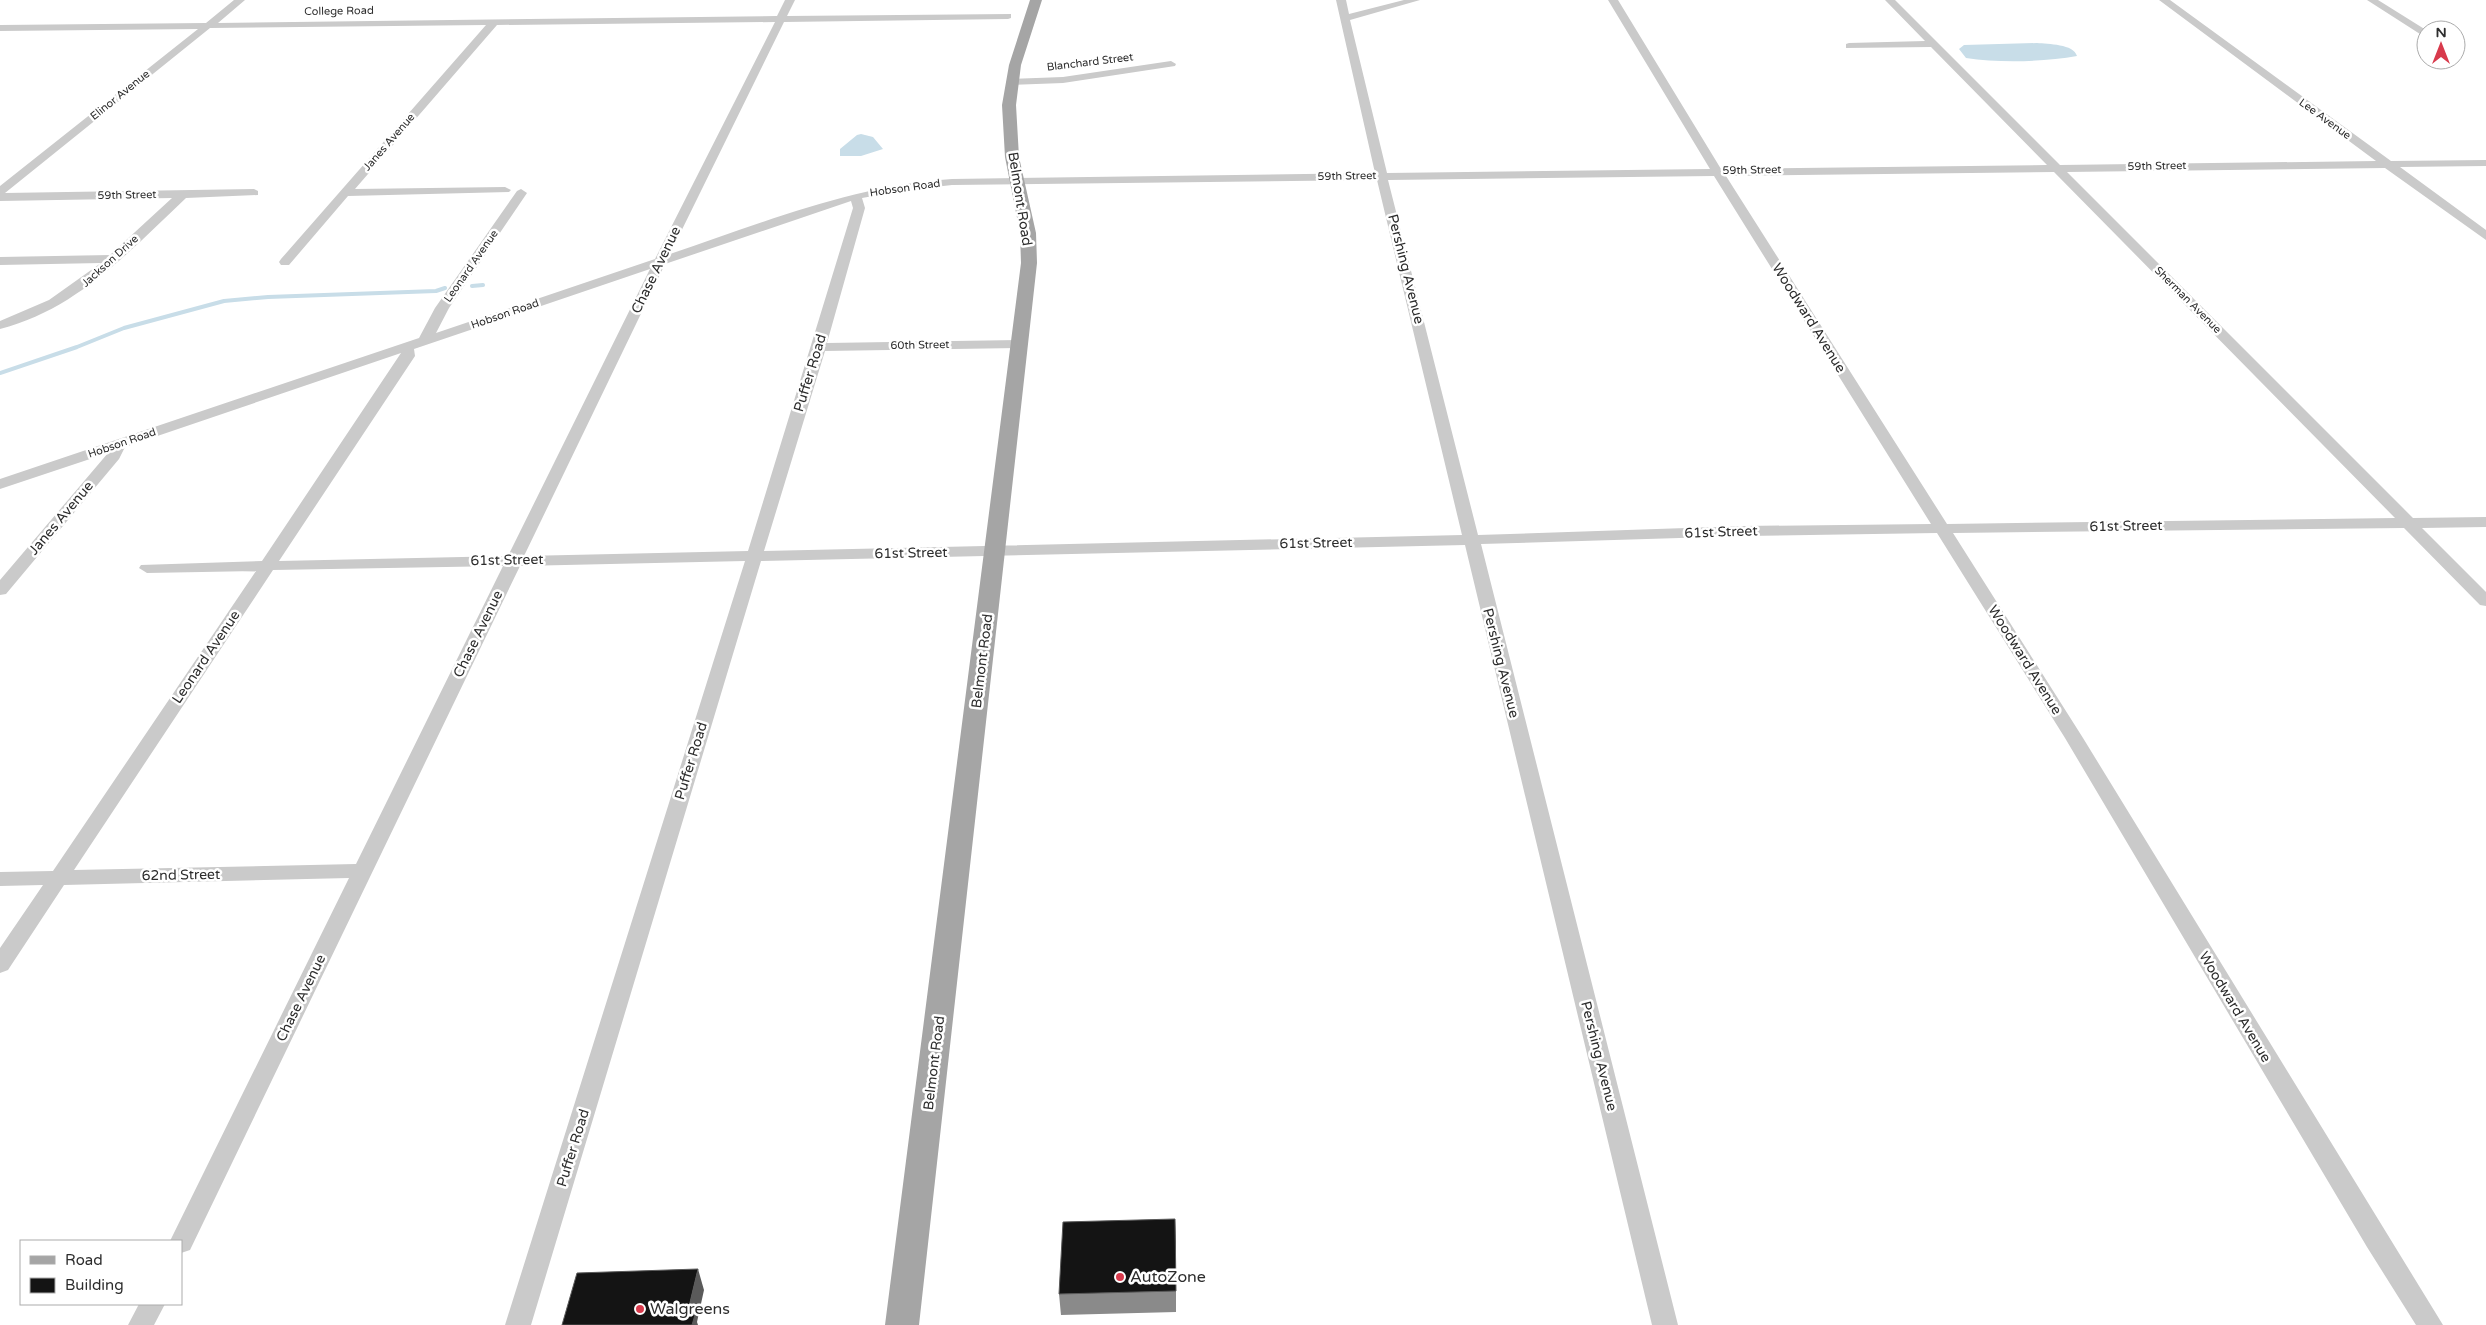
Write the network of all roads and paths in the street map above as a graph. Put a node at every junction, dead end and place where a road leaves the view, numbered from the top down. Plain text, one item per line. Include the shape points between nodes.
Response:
1 (240, 0) edge
2 (790, 0) edge
3 (1036, 0) edge
4 (1341, 0) edge
5 (1415, 0) edge
6 (1613, 0) edge
7 (1890, 0) edge
8 (2164, 0) edge
9 (2372, 0) edge
10 (1008, 16) dead end
11 (781, 18) junction
12 (1346, 18) junction
13 (494, 22) junction
14 (208, 25) junction
15 (0, 28) edge
16 (2416, 28) edge
17 (1933, 44) junction
18 (1849, 46) dead end
19 (1171, 64) dead end
20 (1011, 82) junction
21 (2486, 163) edge
22 (2387, 164) junction
23 (2057, 167) junction
24 (1717, 171) junction
25 (1382, 175) junction
26 (1018, 181) junction
27 (505, 190) dead end
28 (0, 192) edge
29 (254, 193) dead end
30 (345, 193) junction
31 (522, 193) dead end
32 (184, 194) junction
33 (0, 196) edge
34 (856, 196) junction
35 (2486, 236) edge
36 (114, 259) junction
37 (0, 260) edge
38 (285, 262) dead end
39 (660, 262) junction
40 (0, 324) edge
41 (424, 342) junction
42 (1020, 344) junction
43 (819, 347) junction
44 (407, 348) junction
45 (119, 444) junction
46 (0, 484) edge
47 (2486, 522) edge
48 (2409, 523) junction
49 (1942, 529) junction
50 (1471, 540) junction
51 (996, 550) junction
52 (754, 555) junction
53 (514, 560) junction
54 (267, 566) junction
55 (147, 568) dead end
56 (0, 590) edge
57 (2486, 601) edge
58 (363, 871) junction
59 (60, 877) junction
60 (0, 879) edge
61 (0, 965) edge
62 (182, 1241) edge
63 (151, 1305) edge
64 (141, 1325) edge
65 (518, 1325) edge
66 (902, 1325) edge
67 (1665, 1325) edge
68 (2430, 1325) edge

1 - 14 street, Elinor Avenue
2 - 11 street, Chase Avenue
3 - 20 main road, Belmont Road
4 - 12 street, Pershing Avenue
5 - 12 street
6 - 24 street, Woodward Avenue
7 - 17 street, Sherman Avenue
8 - 22 street, Lee Avenue
9 - 16 street
10 - 11 street, College Road
11 - 13 street, College Road
11 - 39 street, Chase Avenue
12 - 25 street, Pershing Avenue
13 - 14 street, College Road
13 - 30 street, Janes Avenue
14 - 15 street, College Road
14 - 28 street, Elinor Avenue
17 - 18 street
17 - 23 street, Sherman Avenue
19 - 20 street, Blanchard Street via 1063,80
20 - 26 main road, Belmont Road via 1009,120
21 - 22 street, 59th Street
22 - 23 street, 59th Street
22 - 35 street, Lee Avenue
23 - 24 street, 59th Street
23 - 48 street, Sherman Avenue
24 - 25 street, 59th Street
24 - 49 street, Woodward Avenue
25 - 26 street, 59th Street
25 - 50 street, Pershing Avenue
26 - 34 street, Hobson Road via 912,184
26 - 42 main road, Belmont Road via 1028,233 1029,263
27 - 30 street
29 - 32 street, 59th Street
30 - 38 street, Janes Avenue
31 - 41 street, Leonard Avenue via 442,308
32 - 33 street, 59th Street
32 - 36 street, Jackson Drive
34 - 39 street, Hobson Road
34 - 43 street, Puffer Road via 859,208
36 - 37 street
36 - 40 street, Jackson Drive via 69,295
39 - 41 street, Hobson Road
39 - 53 street, Chase Avenue
41 - 44 street, Hobson Road
42 - 43 street, 60th Street
42 - 51 main road, Belmont Road
43 - 52 street, Puffer Road
44 - 45 street, Hobson Road
44 - 54 street, Leonard Avenue via 408,356
45 - 46 street, Hobson Road
45 - 56 street, Janes Avenue via 114,456
47 - 48 street, 61st Street
48 - 49 street, 61st Street
48 - 57 street, Sherman Avenue
49 - 50 street, 61st Street via 1746,530
49 - 68 street, Woodward Avenue via 2074,738
50 - 51 street, 61st Street
50 - 67 street, Pershing Avenue
51 - 52 street, 61st Street
51 - 66 main road, Belmont Road
52 - 53 street, 61st Street
52 - 65 street, Puffer Road
53 - 54 street, 61st Street
53 - 58 street, Chase Avenue
54 - 55 street, 61st Street
54 - 59 street, Leonard Avenue
58 - 59 street, 62nd Street
58 - 62 street, Chase Avenue
59 - 60 street, 62nd Street
59 - 61 street, Leonard Avenue
63 - 64 street

